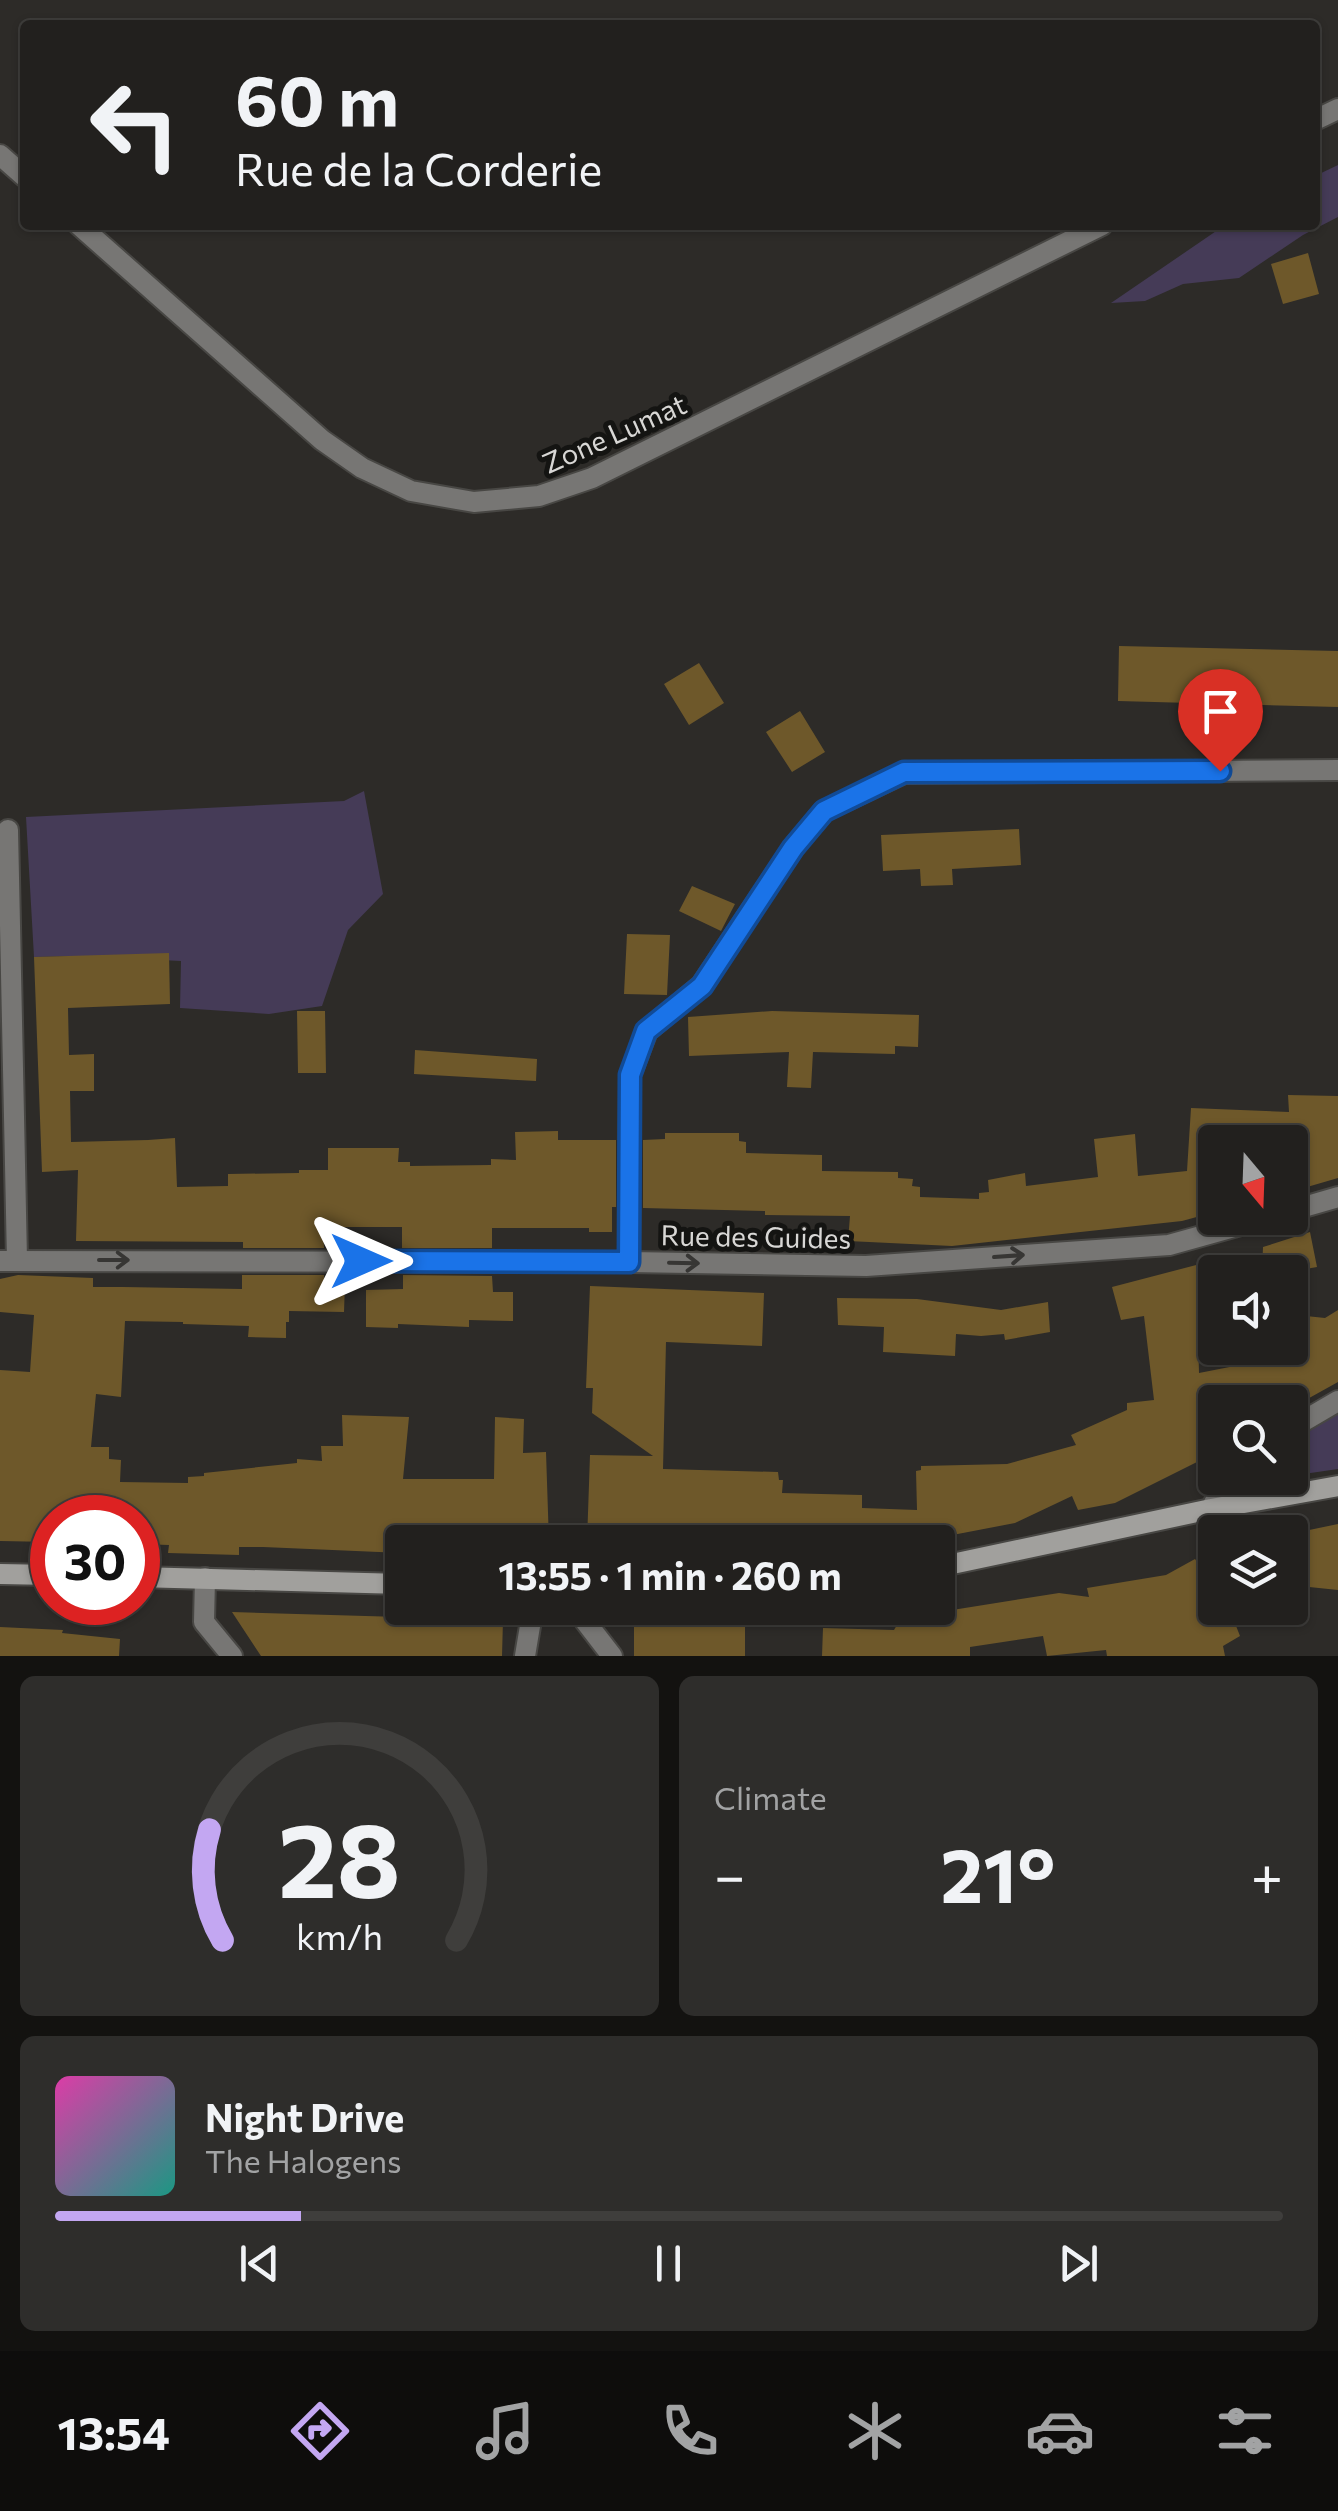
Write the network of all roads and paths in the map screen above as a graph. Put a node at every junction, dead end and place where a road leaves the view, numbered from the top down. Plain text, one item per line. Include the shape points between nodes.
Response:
1 (0, 155) edge
2 (20, 173) edge
3 (85, 230) edge
4 (1092, 230) edge
5 (1338, 770) edge
6 (8, 830) dead end
7 (1338, 1197) edge
8 (1308, 1205) edge
9 (1206, 1235) edge
10 (8, 1260) edge
11 (629, 1262) junction
12 (1338, 1402) edge
13 (1308, 1419) edge
14 (1338, 1486) edge
15 (1218, 1495) edge
16 (1211, 1508) junction
17 (955, 1563) edge
18 (0, 1574) edge
19 (30, 1575) edge
20 (160, 1577) edge
21 (205, 1578) junction
22 (385, 1583) edge
23 (530, 1625) edge
24 (588, 1625) edge
25 (232, 1656) edge
26 (524, 1656) edge
27 (612, 1656) edge

1 - 2 street
3 - 4 street, Zone Lumat via 362,468 411,491 474,502 540,496 592,478
5 - 11 street via 904,772 824,811 702,986 646,1031 630,1075
6 - 10 street
7 - 8 street
11 -> 9 street, Rue des Guides via 866,1266 1170,1245
10 -> 11 street, Rue des Guides
12 - 13 street
14 - 16 main road
15 - 16 street
16 - 17 main road
18 - 19 main road
20 - 21 main road
21 - 22 main road
21 - 25 street via 204,1622
23 - 26 street
24 - 27 street

